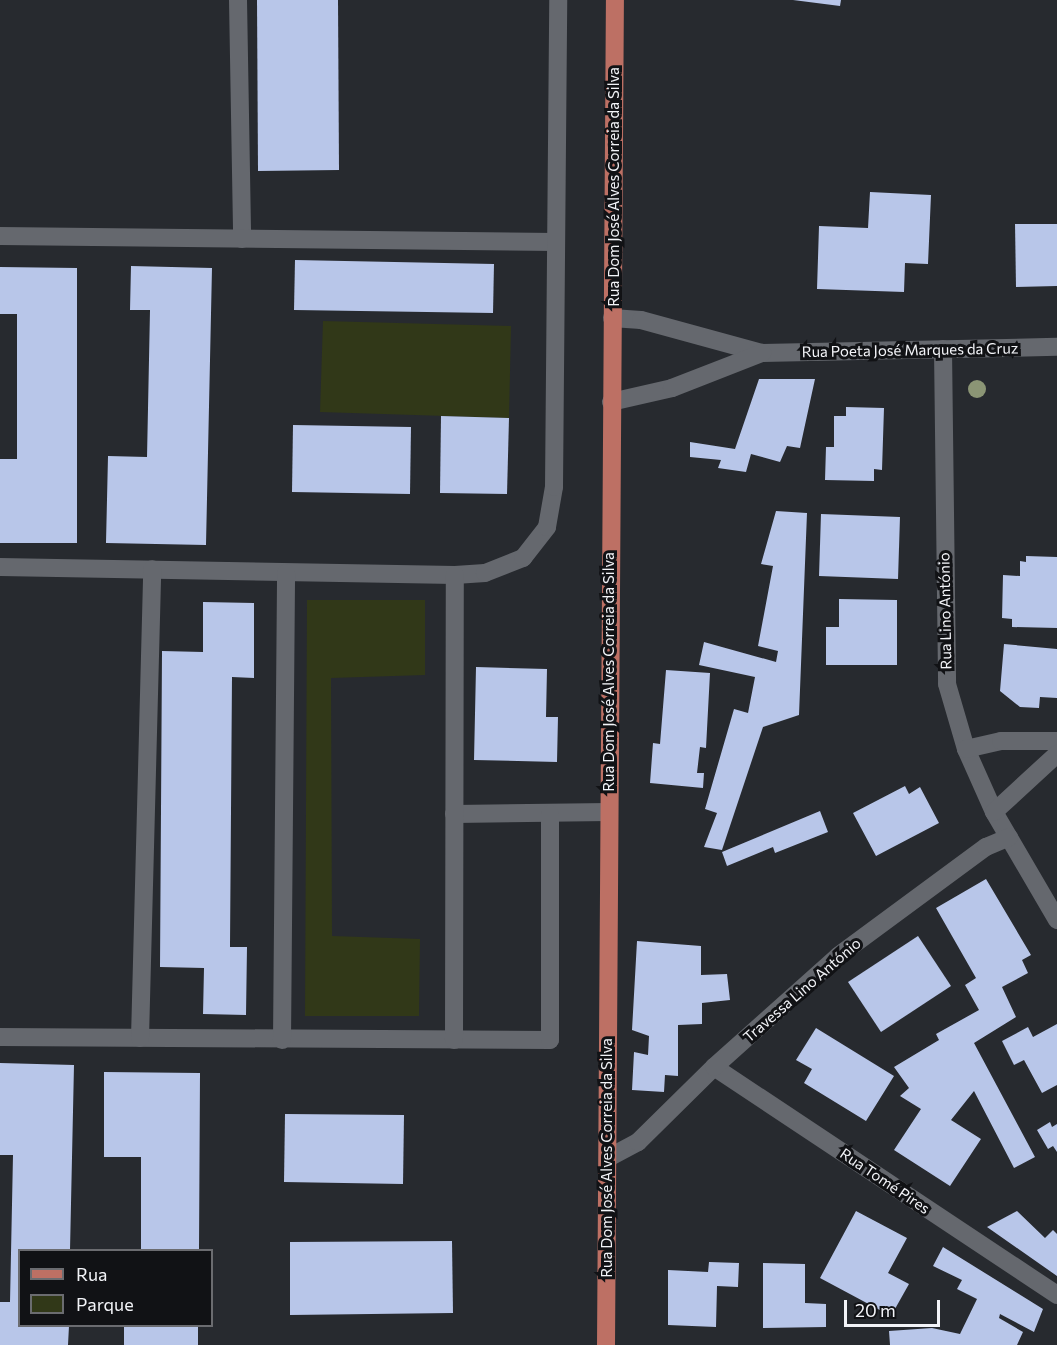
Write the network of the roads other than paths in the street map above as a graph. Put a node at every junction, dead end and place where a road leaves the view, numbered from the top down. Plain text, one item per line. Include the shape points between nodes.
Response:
1 (238, 0) edge
2 (558, 0) edge
3 (615, 0) edge
4 (0, 236) edge
5 (242, 239) junction
6 (556, 242) junction
7 (612, 318) junction
8 (1057, 347) edge
9 (943, 349) junction
10 (762, 353) junction
11 (611, 402) junction
12 (0, 567) edge
13 (152, 569) junction
14 (286, 573) junction
15 (454, 575) junction
16 (1057, 741) edge
17 (966, 750) junction
18 (1057, 754) edge
19 (609, 812) junction
20 (994, 812) junction
21 (454, 814) junction
22 (550, 814) junction
23 (1009, 837) junction
24 (1057, 921) edge
25 (0, 1038) edge
26 (140, 1038) junction
27 (282, 1040) junction
28 (454, 1040) junction
29 (714, 1067) junction
30 (608, 1158) junction
31 (1057, 1295) edge
32 (606, 1345) edge

1 - 5 street
2 - 6 street
3 - 7 main road, Rua Dom José Alves Correia da Silva
4 - 5 street
5 - 6 street
6 - 15 street via 554,487 547,527 523,558 484,573
7 - 10 street, Rua Poeta José Marques da Cruz via 641,320
7 - 11 main road, Rua Dom José Alves Correia da Silva
8 - 9 street, Rua Poeta José Marques da Cruz
9 - 10 street, Rua Poeta José Marques da Cruz
9 - 17 street, Rua Lino António via 944,638 947,684
10 - 11 street, Rua Poeta José Marques da Cruz via 672,388
11 - 19 main road, Rua Dom José Alves Correia da Silva
12 - 13 street
13 - 14 street
13 - 26 street
14 - 15 street
14 - 27 street
15 - 21 street
16 - 17 street via 1001,741
17 - 20 street, Rua Lino António
18 - 20 street
19 - 22 street
19 - 30 main road, Rua Dom José Alves Correia da Silva
20 - 23 street, Rua Lino António
21 - 22 street
21 - 28 street
22 - 28 street via 550,1040
23 - 24 street, Rua Lino António
23 - 29 street, Travessa Lino António via 986,848 838,956
25 - 26 street
26 - 27 street
27 - 28 street
29 - 30 street, Travessa Lino António via 639,1142
29 - 31 street, Rua Tomé Pires
30 - 32 main road, Rua Dom José Alves Correia da Silva

